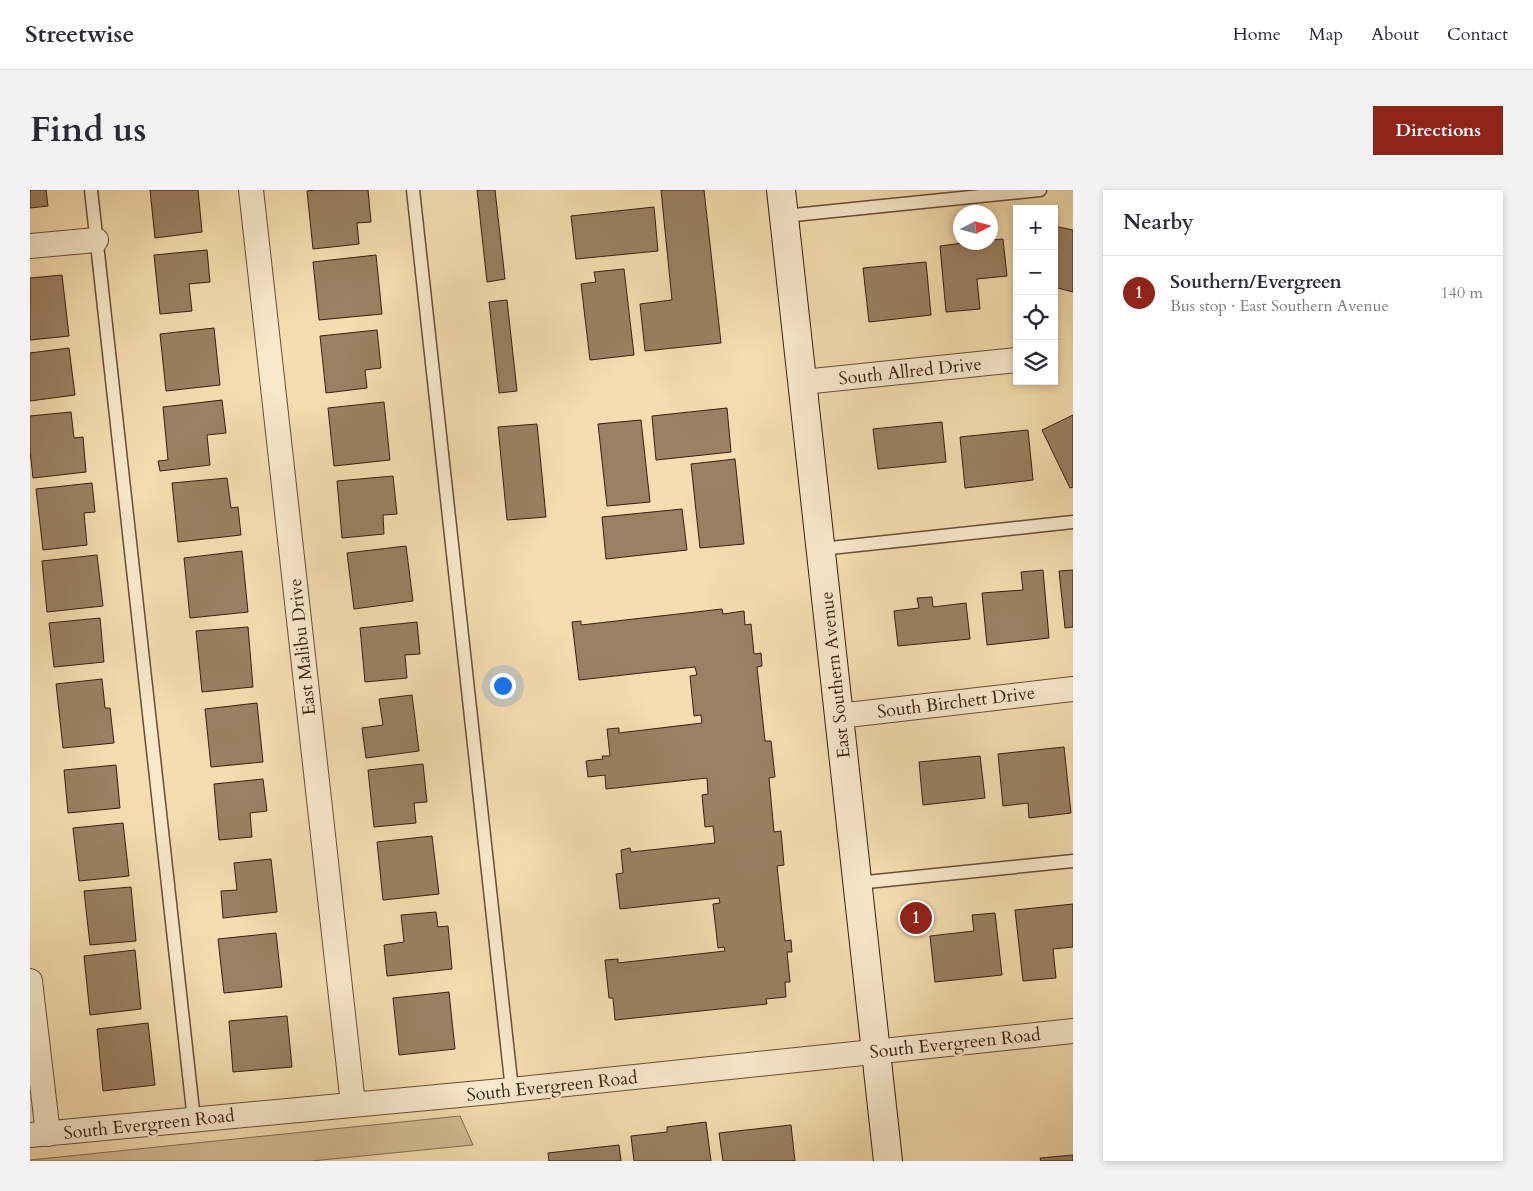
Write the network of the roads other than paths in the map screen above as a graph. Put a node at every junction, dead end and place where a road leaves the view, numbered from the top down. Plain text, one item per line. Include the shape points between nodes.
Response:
1 (91, 190) edge
2 (251, 190) edge
3 (413, 190) edge
4 (1040, 190) edge
5 (783, 203) edge
6 (96, 240) junction
7 (30, 246) edge
8 (1013, 360) edge
9 (803, 382) junction
10 (1073, 522) edge
11 (821, 549) junction
12 (1073, 689) edge
13 (839, 716) junction
14 (1073, 861) edge
15 (857, 883) junction
16 (30, 981) edge
17 (1073, 1031) edge
18 (875, 1052) junction
19 (512, 1090) junction
20 (353, 1104) junction
21 (194, 1120) junction
22 (39, 1134) edge
23 (888, 1161) edge

1 - 6 lane
2 - 20 street, East Malibu Drive
3 - 19 lane
4 - 5 lane
5 - 9 main road, East Southern Avenue
6 - 7 street
6 - 21 lane
8 - 9 street, South Allred Drive
9 - 11 main road, East Southern Avenue
10 - 11 lane
11 - 13 main road, East Southern Avenue
12 - 13 street, South Birchett Drive
13 - 15 main road, East Southern Avenue
14 - 15 lane
15 - 18 main road, East Southern Avenue
16 - 22 street
17 - 18 street, South Evergreen Road
18 - 19 street, South Evergreen Road
18 - 23 main road, East Southern Avenue
19 - 20 street, South Evergreen Road
20 - 21 street, South Evergreen Road
21 - 22 street, South Evergreen Road

